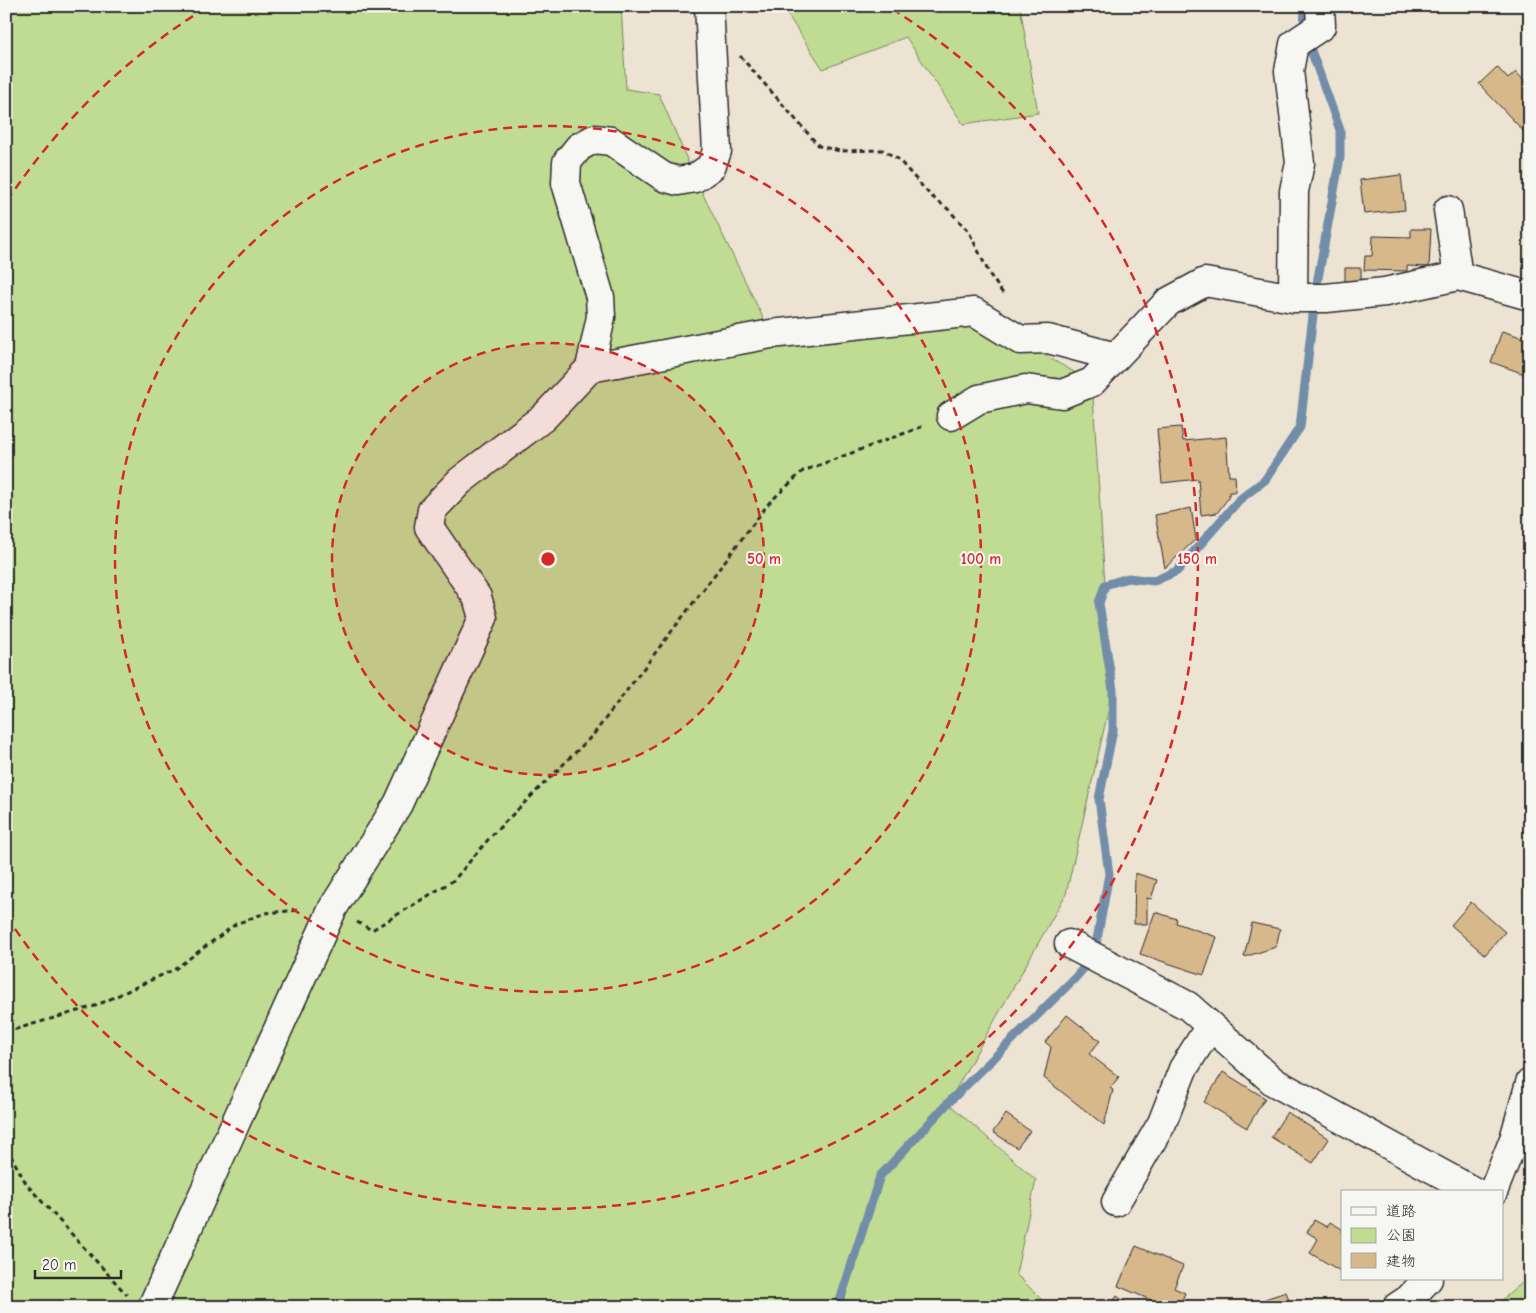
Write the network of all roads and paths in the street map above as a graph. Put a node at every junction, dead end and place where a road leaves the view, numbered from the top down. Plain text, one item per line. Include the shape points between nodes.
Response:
1 (1321, 16) edge
2 (710, 19) edge
3 (1448, 210) dead end
4 (1458, 276) junction
5 (1530, 296) edge
6 (1005, 297) dead end
7 (1308, 298) junction
8 (1116, 357) junction
9 (590, 368) junction
10 (951, 416) joint
11 (333, 908) junction
12 (1084, 952) dead end
13 (1210, 1026) junction
14 (6, 1032) edge
15 (1530, 1083) edge
16 (6, 1147) edge
17 (1471, 1190) edge
18 (1494, 1190) edge
19 (1116, 1202) dead end
20 (1427, 1280) edge
21 (141, 1303) edge
22 (1397, 1307) edge

1 - 7 main road via 1294,44 1289,71 1300,163 1294,191
2 - 6 path via 819,146 840,151 883,150 898,159 970,232 990,275
2 - 9 main road via 717,150 711,167 696,178 678,181 664,177 611,141 594,139 578,147 567,162 566,183 600,297 601,317
3 - 4 main road
4 - 5 main road
4 - 7 main road via 1385,292
7 - 8 main road via 1206,282 1168,302
8 - 9 main road via 1048,339 1020,340 974,312 772,334
8 - 10 main road via 1092,382 1062,394 1026,389 979,399
9 - 11 main road via 544,417 460,481 432,510 429,526 477,597 483,618 398,804
10 - 11 path via 803,471 769,503 593,735 492,835 454,880 372,930
11 - 14 path via 266,913 236,924 175,969 94,1006
11 - 21 main road
12 - 13 main road via 1188,1006
13 - 17 main road via 1274,1082
13 - 19 main road via 1183,1068 1162,1123
15 - 18 main road via 1514,1139
16 - 21 path via 27,1186
20 - 22 main road

